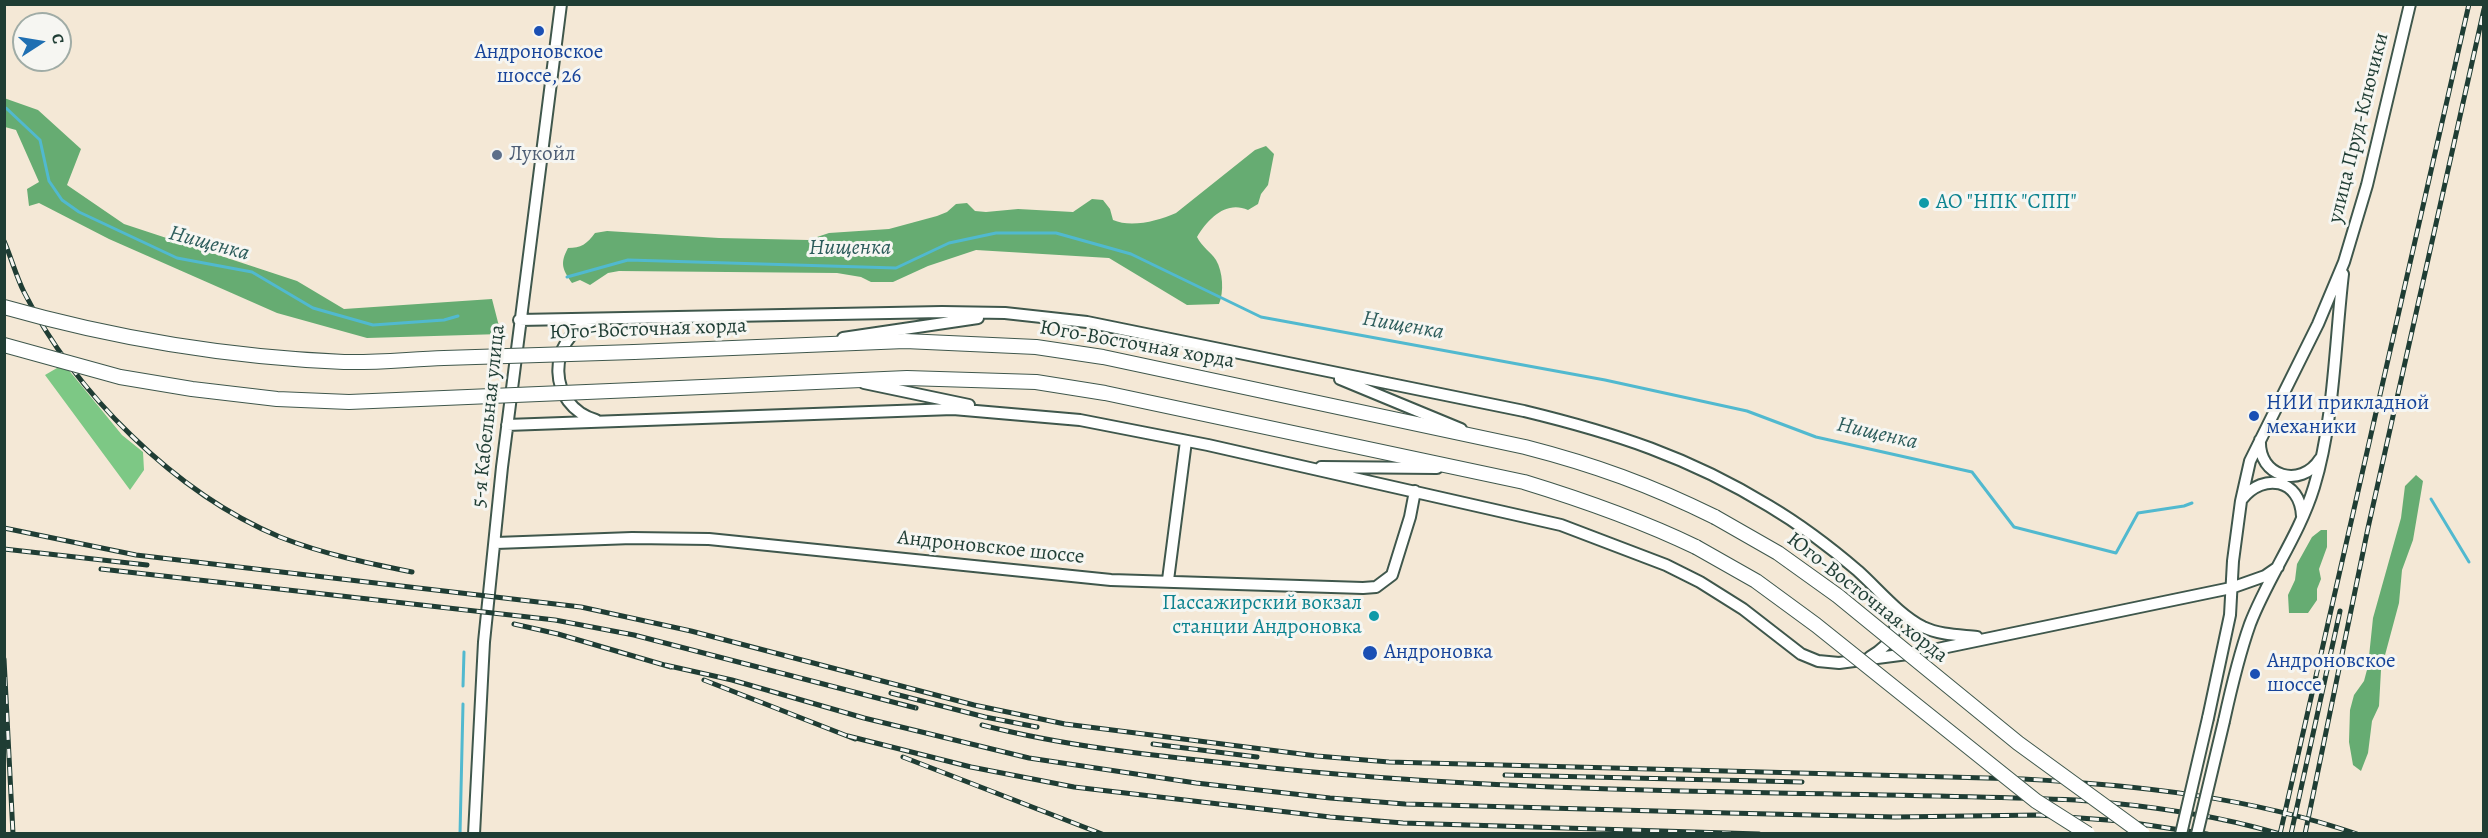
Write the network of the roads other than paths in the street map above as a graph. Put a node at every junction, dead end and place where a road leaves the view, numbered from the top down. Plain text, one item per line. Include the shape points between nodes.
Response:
1 (561, 4) edge
2 (2410, 4) edge
3 (2344, 262) junction
4 (4, 307) edge
5 (1005, 313) junction
6 (607, 319) junction
7 (519, 321) junction
8 (4, 345) edge
9 (794, 346) junction
10 (1316, 369) junction
11 (846, 380) junction
12 (1004, 412) junction
13 (610, 421) junction
14 (507, 425) junction
15 (1481, 437) junction
16 (2261, 437) junction
17 (1186, 441) junction
18 (2323, 455) junction
19 (1300, 466) junction
20 (1459, 468) junction
21 (1415, 491) junction
22 (2241, 501) junction
23 (2302, 520) junction
24 (496, 543) junction
25 (2278, 567) junction
26 (1168, 580) junction
27 (2231, 588) junction
28 (1885, 596) junction
29 (1990, 638) junction
30 (1867, 658) junction
31 (474, 834) edge
32 (2088, 834) edge
33 (2142, 834) edge
34 (2181, 834) edge
35 (2197, 834) edge

1 - 7 street, 5-я Кабельная улица
2 - 3 street, улица Пруд-Ключики via 2370,174
3 - 16 street, улица Пруд-Ключики via 2318,324
3 - 18 street, улица Пруд-Ключики
4 - 9 main road, Юго-Восточная хорда, bridge via 122,337 187,348 347,362
5 - 6 street
5 - 9 street
5 - 10 street via 1087,322
6 - 7 street
6 - 13 street via 590,322 574,332 560,354 557,372 561,389 577,410 592,419
7 - 14 street, 5-я Кабельная улица
8 - 11 main road, bridge via 120,377 192,389 349,402
9 - 15 main road, Юго-Восточная хорда via 905,341 1036,347 1175,371
10 - 15 street
10 - 28 street via 1524,411 1644,444 1724,480 1769,506 1844,558
11 - 12 street
11 - 20 main road via 964,378 1048,384
12 - 13 street via 952,409
12 - 17 street via 1080,420
13 - 14 street
14 - 24 street, 5-я Кабельная улица
15 - 33 main road, Юго-Восточная хорда, bridge via 1593,465 1663,491 1778,554 1838,596 2010,736
16 - 18 street via 2265,464 2281,474 2301,475 2316,466
16 - 22 street, улица Пруд-Ключики via 2250,461
17 - 19 street
17 - 26 street
18 - 23 street, улица Пруд-Ключики
19 - 20 street
19 - 21 street
20 - 32 main road, bridge via 1524,482 1648,524 1756,581 2036,801
21 - 26 street, Андроновское шоссе via 1392,575 1376,587
21 - 30 street via 1561,525 1666,565 1743,609 1801,654 1818,661 1839,663
22 - 23 street via 2257,485 2282,484 2299,501
22 - 27 street, улица Пруд-Ключики
23 - 25 street, улица Пруд-Ключики
24 - 26 street, Андроновское шоссе via 632,538 709,540 1111,580
24 - 31 street, 5-я Кабельная улица via 484,642
25 - 27 street
25 - 35 street, улица Пруд-Ключики, bridge via 2251,623
27 - 29 street
27 - 34 street, улица Пруд-Ключики, bridge via 2224,648
28 - 29 street via 1924,627
28 - 30 street via 1895,615 1894,634 1884,648
29 - 30 street via 1923,652

